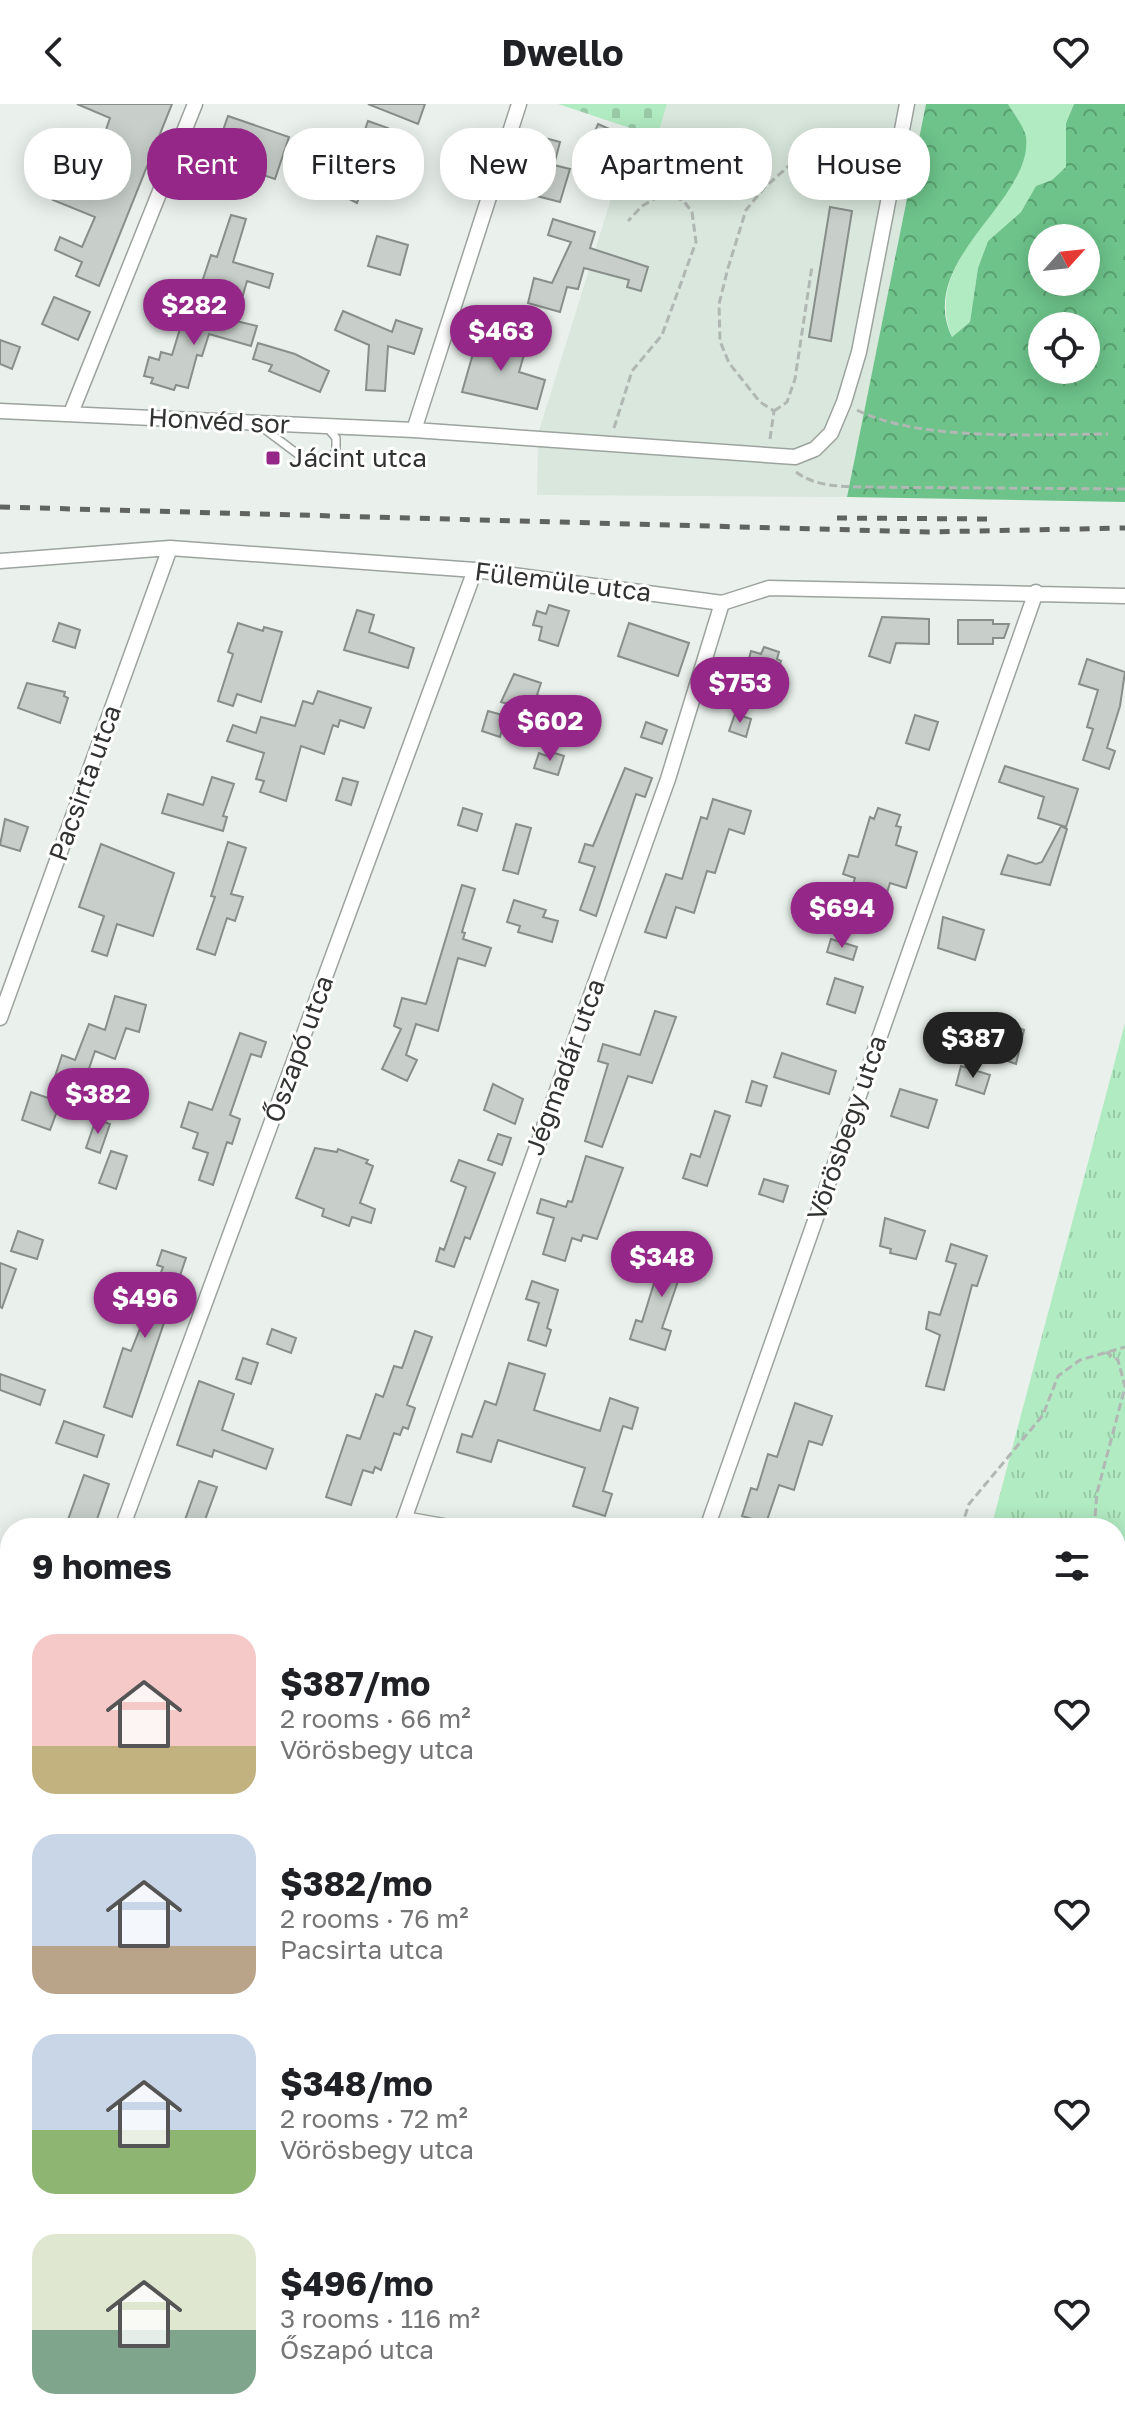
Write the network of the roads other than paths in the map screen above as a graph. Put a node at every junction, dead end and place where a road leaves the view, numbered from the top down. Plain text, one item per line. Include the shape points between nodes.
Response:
1 (195, 104) edge
2 (519, 104) edge
3 (907, 104) edge
4 (0, 411) edge
5 (71, 413) junction
6 (253, 422) junction
7 (326, 426) junction
8 (414, 430) junction
9 (170, 548) junction
10 (0, 561) edge
11 (475, 570) junction
12 (1036, 592) junction
13 (1125, 596) edge
14 (722, 603) junction
15 (0, 1018) edge
16 (126, 1518) edge
17 (405, 1518) edge
18 (711, 1518) edge

1 - 5 street
2 - 8 street
3 - 8 street, Honvéd sor via 859,352 831,433 815,449 795,457 770,457
4 - 5 street, Honvéd sor
5 - 6 street, Honvéd sor
6 - 7 street, Honvéd sor
6 - 7 lane via 311,464 336,452 336,438
7 - 8 street, Honvéd sor
9 - 10 street, Fülemüle utca
9 - 11 street, Fülemüle utca
9 - 15 street, Pacsirta utca
11 - 14 street, Fülemüle utca
11 - 16 street, Őszapó utca
12 - 13 street, Fülemüle utca
12 - 14 street, Fülemüle utca via 769,588
12 - 18 street, Vörösbegy utca
14 - 17 street, Jégmadár utca via 668,779

